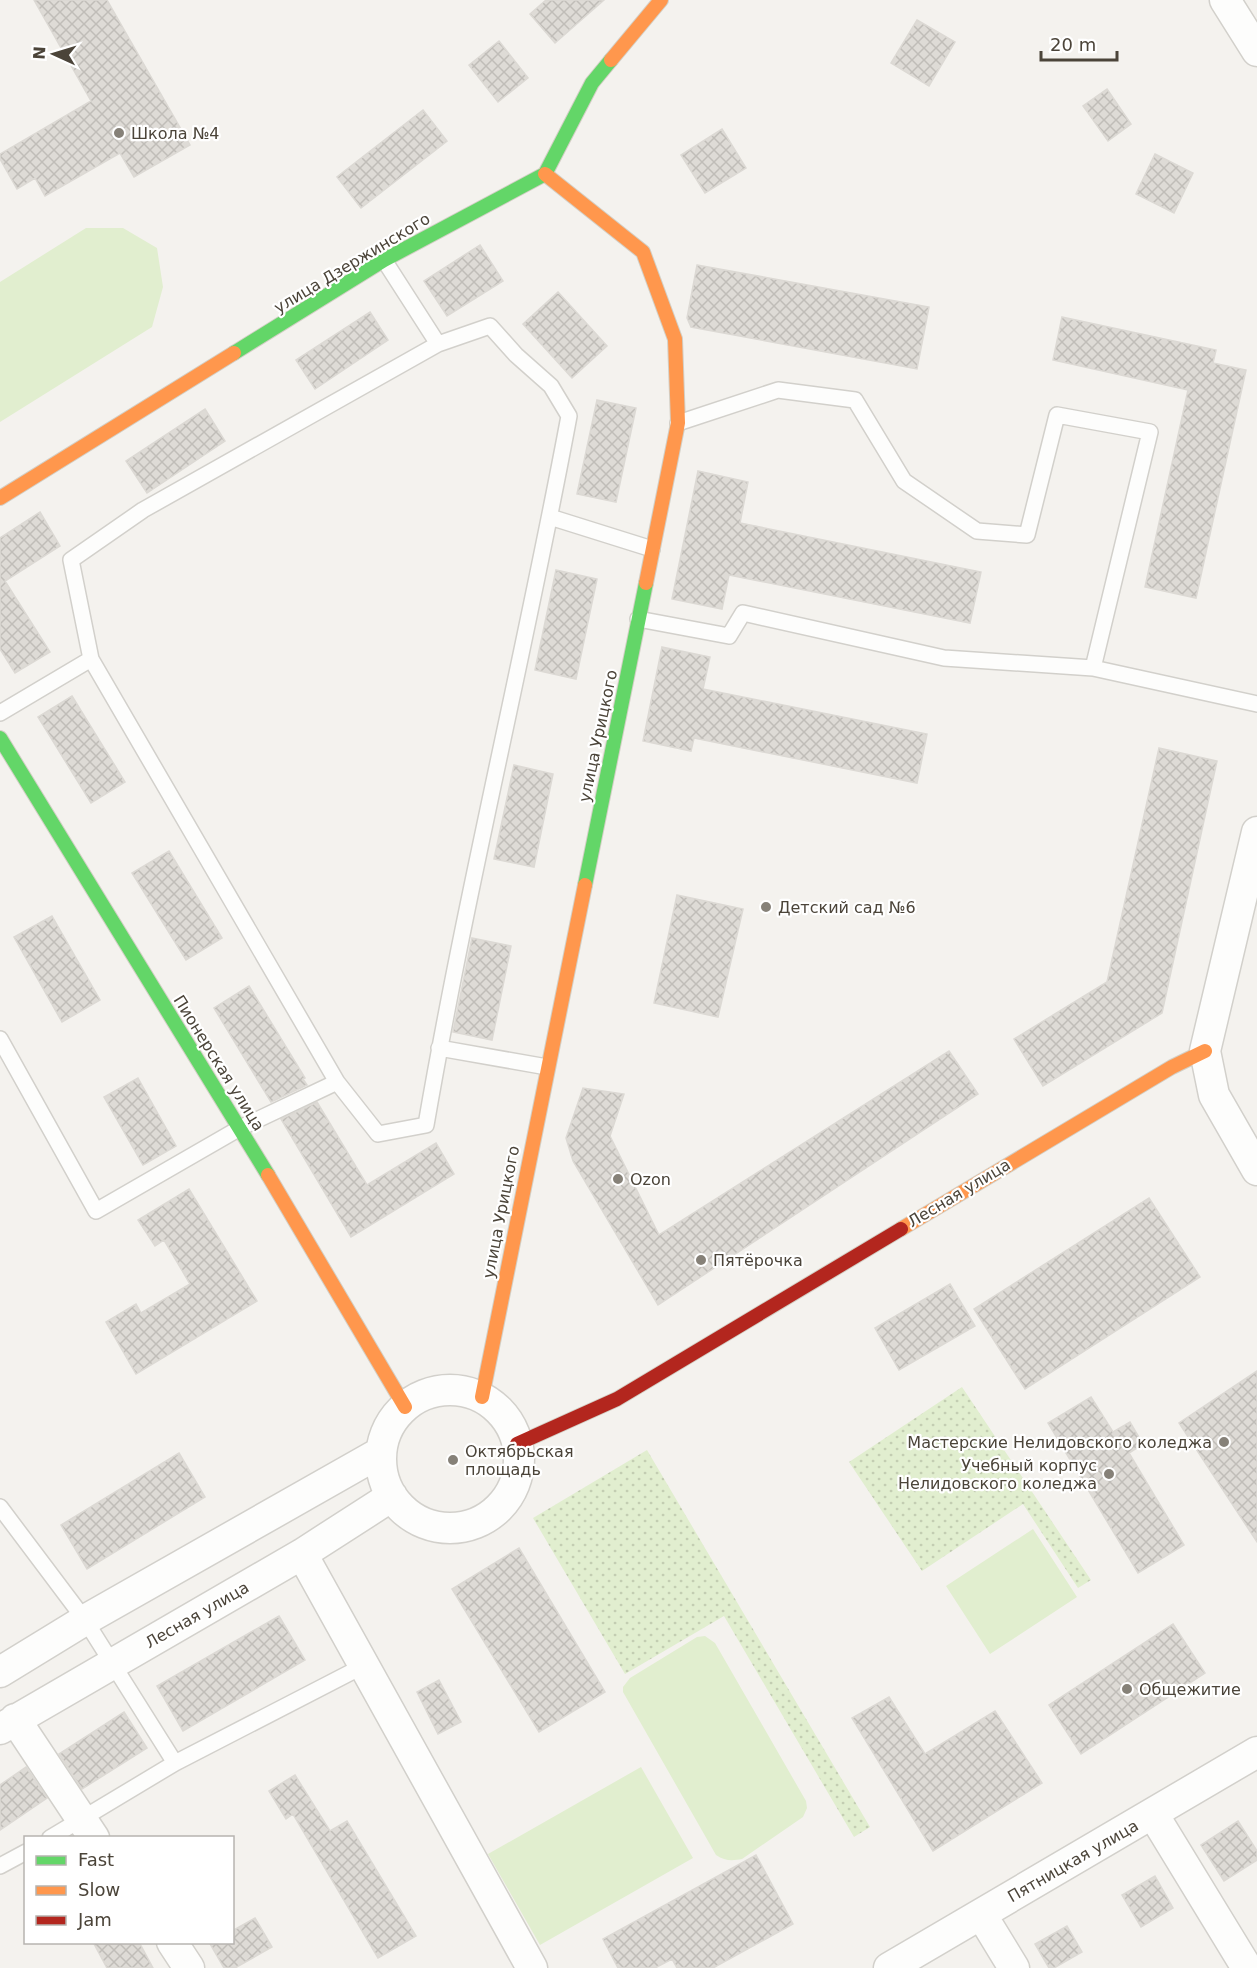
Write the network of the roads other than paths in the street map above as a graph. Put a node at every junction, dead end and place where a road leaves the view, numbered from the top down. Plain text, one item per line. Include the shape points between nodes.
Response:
1 (661, 0) edge
2 (1225, 0) edge
3 (1257, 51) edge
4 (545, 174) junction
5 (384, 260) junction
6 (438, 344) junction
7 (678, 423) junction
8 (0, 498) edge
9 (550, 517) junction
10 (652, 549) junction
11 (638, 619) junction
12 (92, 659) junction
13 (1094, 668) junction
14 (1257, 704) edge
15 (0, 713) edge
16 (0, 738) edge
17 (1257, 832) edge
18 (0, 1039) edge
19 (439, 1048) junction
20 (1205, 1051) junction
21 (547, 1067) junction
22 (337, 1082) junction
23 (240, 1128) junction
24 (1257, 1170) edge
25 (482, 1397) junction
26 (405, 1407) junction
27 (517, 1444) junction
28 (381, 1452) junction
29 (392, 1496) junction
30 (0, 1507) edge
31 (302, 1554) junction
32 (85, 1620) junction
33 (112, 1664) junction
34 (365, 1665) junction
35 (0, 1672) edge
36 (8, 1724) edge
37 (1257, 1752) edge
38 (175, 1763) junction
39 (1153, 1814) junction
40 (87, 1829) edge
41 (58, 1836) edge
42 (24, 1853) edge
43 (0, 1866) edge
44 (981, 1914) junction
45 (173, 1944) edge
46 (189, 1968) edge
47 (532, 1968) edge
48 (889, 1968) edge
49 (1014, 1968) edge
50 (1247, 1968) edge

1 - 4 street via 592,83
2 - 3 street
4 - 5 street, улица Дзержинского
4 - 7 street, улица Урицкого via 643,252 675,339
5 - 6 lane
5 - 8 street, улица Дзержинского
6 - 9 lane via 490,326 550,386 569,416
6 - 12 lane via 144,510 71,560
7 - 10 street, улица Урицкого
7 - 13 lane via 778,390 855,400 904,481 977,531 1027,535 1057,415 1150,432
9 - 10 lane
9 - 19 lane
10 - 11 street, улица Урицкого
11 - 13 lane via 729,636 744,613 944,658
11 - 21 street, улица Урицкого
12 - 15 lane
12 - 22 lane
13 - 14 lane
16 - 23 street, Пионерская улица
17 - 20 street
18 - 23 lane via 96,1211
19 - 21 lane
19 - 22 lane via 426,1125 378,1134
20 - 24 street via 1214,1095
20 - 27 street, Лесная улица via 1172,1067 617,1399
21 - 25 street, улица Урицкого
22 - 23 lane
23 - 26 street, Пионерская улица
25 - 26 street via 461,1390 438,1390
25 - 27 street via 500,1410 513,1428
26 - 28 street via 387,1430
27 - 29 street via 518,1474 509,1495 494,1513 473,1524 451,1528 428,1524 407,1513
28 - 29 street via 383,1474
28 - 32 street
29 - 31 street, Лесная улица
30 - 32 lane
31 - 33 street, Лесная улица
31 - 34 street
32 - 33 lane
32 - 35 street
33 - 36 street, Лесная улица
33 - 38 lane
34 - 38 lane
34 - 47 street
36 - 40 street
37 - 39 street, Пятницкая улица
38 - 40 lane
39 - 44 street, Пятницкая улица
39 - 50 street
40 - 41 lane
42 - 43 lane
44 - 48 street, Пятницкая улица
44 - 49 street
45 - 46 street

